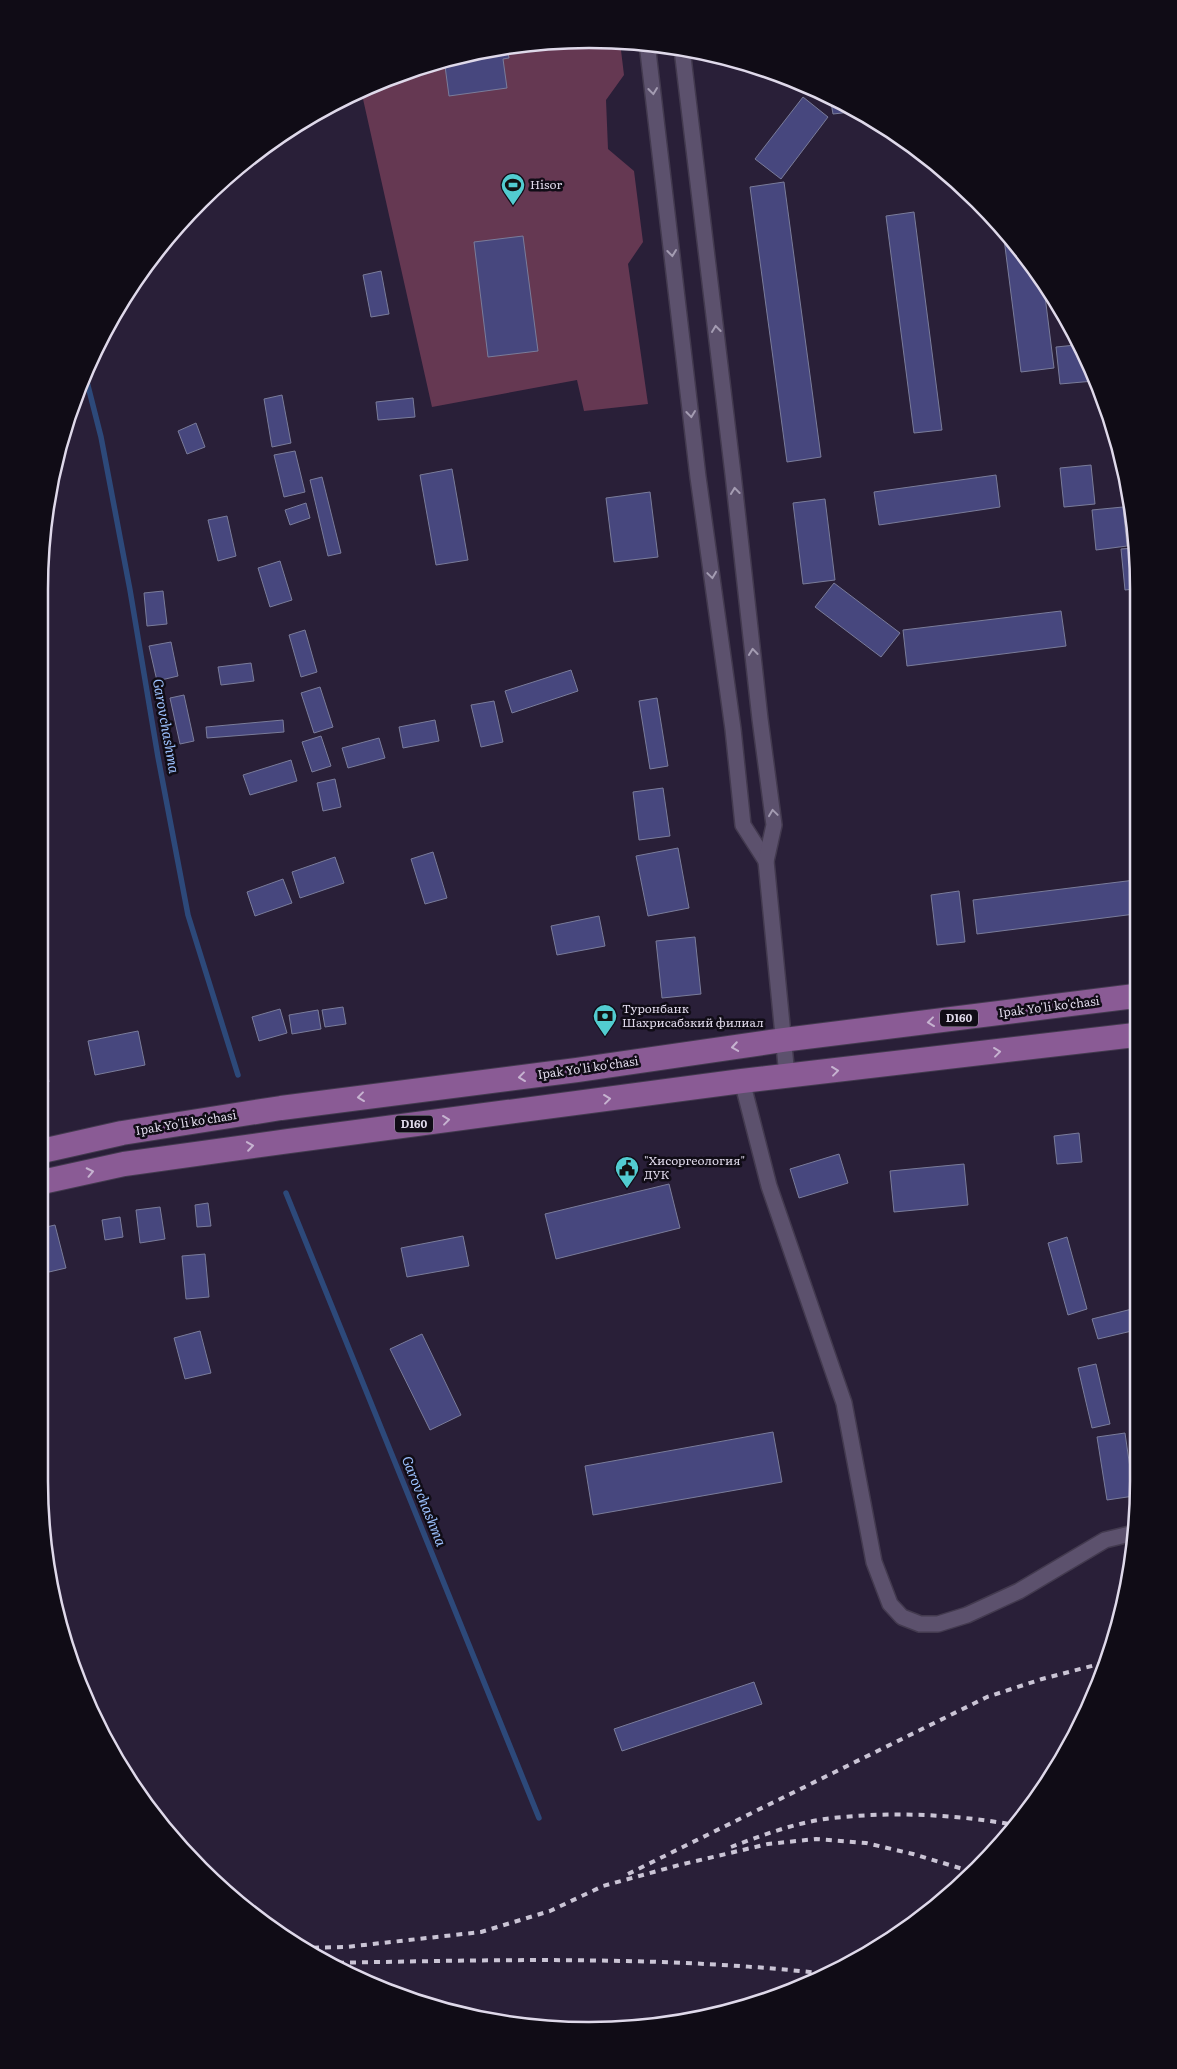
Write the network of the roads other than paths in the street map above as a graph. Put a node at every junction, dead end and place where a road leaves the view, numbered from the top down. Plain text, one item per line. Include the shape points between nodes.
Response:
1 (648, 51) edge
2 (683, 56) edge
3 (766, 861) junction
4 (1130, 997) edge
5 (1130, 1036) edge
6 (783, 1040) junction
7 (787, 1076) junction
8 (742, 1081) junction
9 (48, 1150) edge
10 (48, 1181) edge
11 (1126, 1535) edge

1 -> 3 street via 743,825
3 -> 2 street via 774,825
3 - 6 street
4 -> 6 main road, Ipak Yo'li ko'chasi / D160
7 -> 5 main road, D160
6 - 7 street
6 -> 9 main road, Ipak Yo'li ko'chasi / D160 via 281,1108 122,1133
7 - 8 main road, D160
10 -> 8 main road, D160 via 124,1164
8 - 11 street via 770,1186 844,1403 874,1562 890,1604 902,1617 920,1624 938,1624 967,1615 1019,1591 1105,1540

